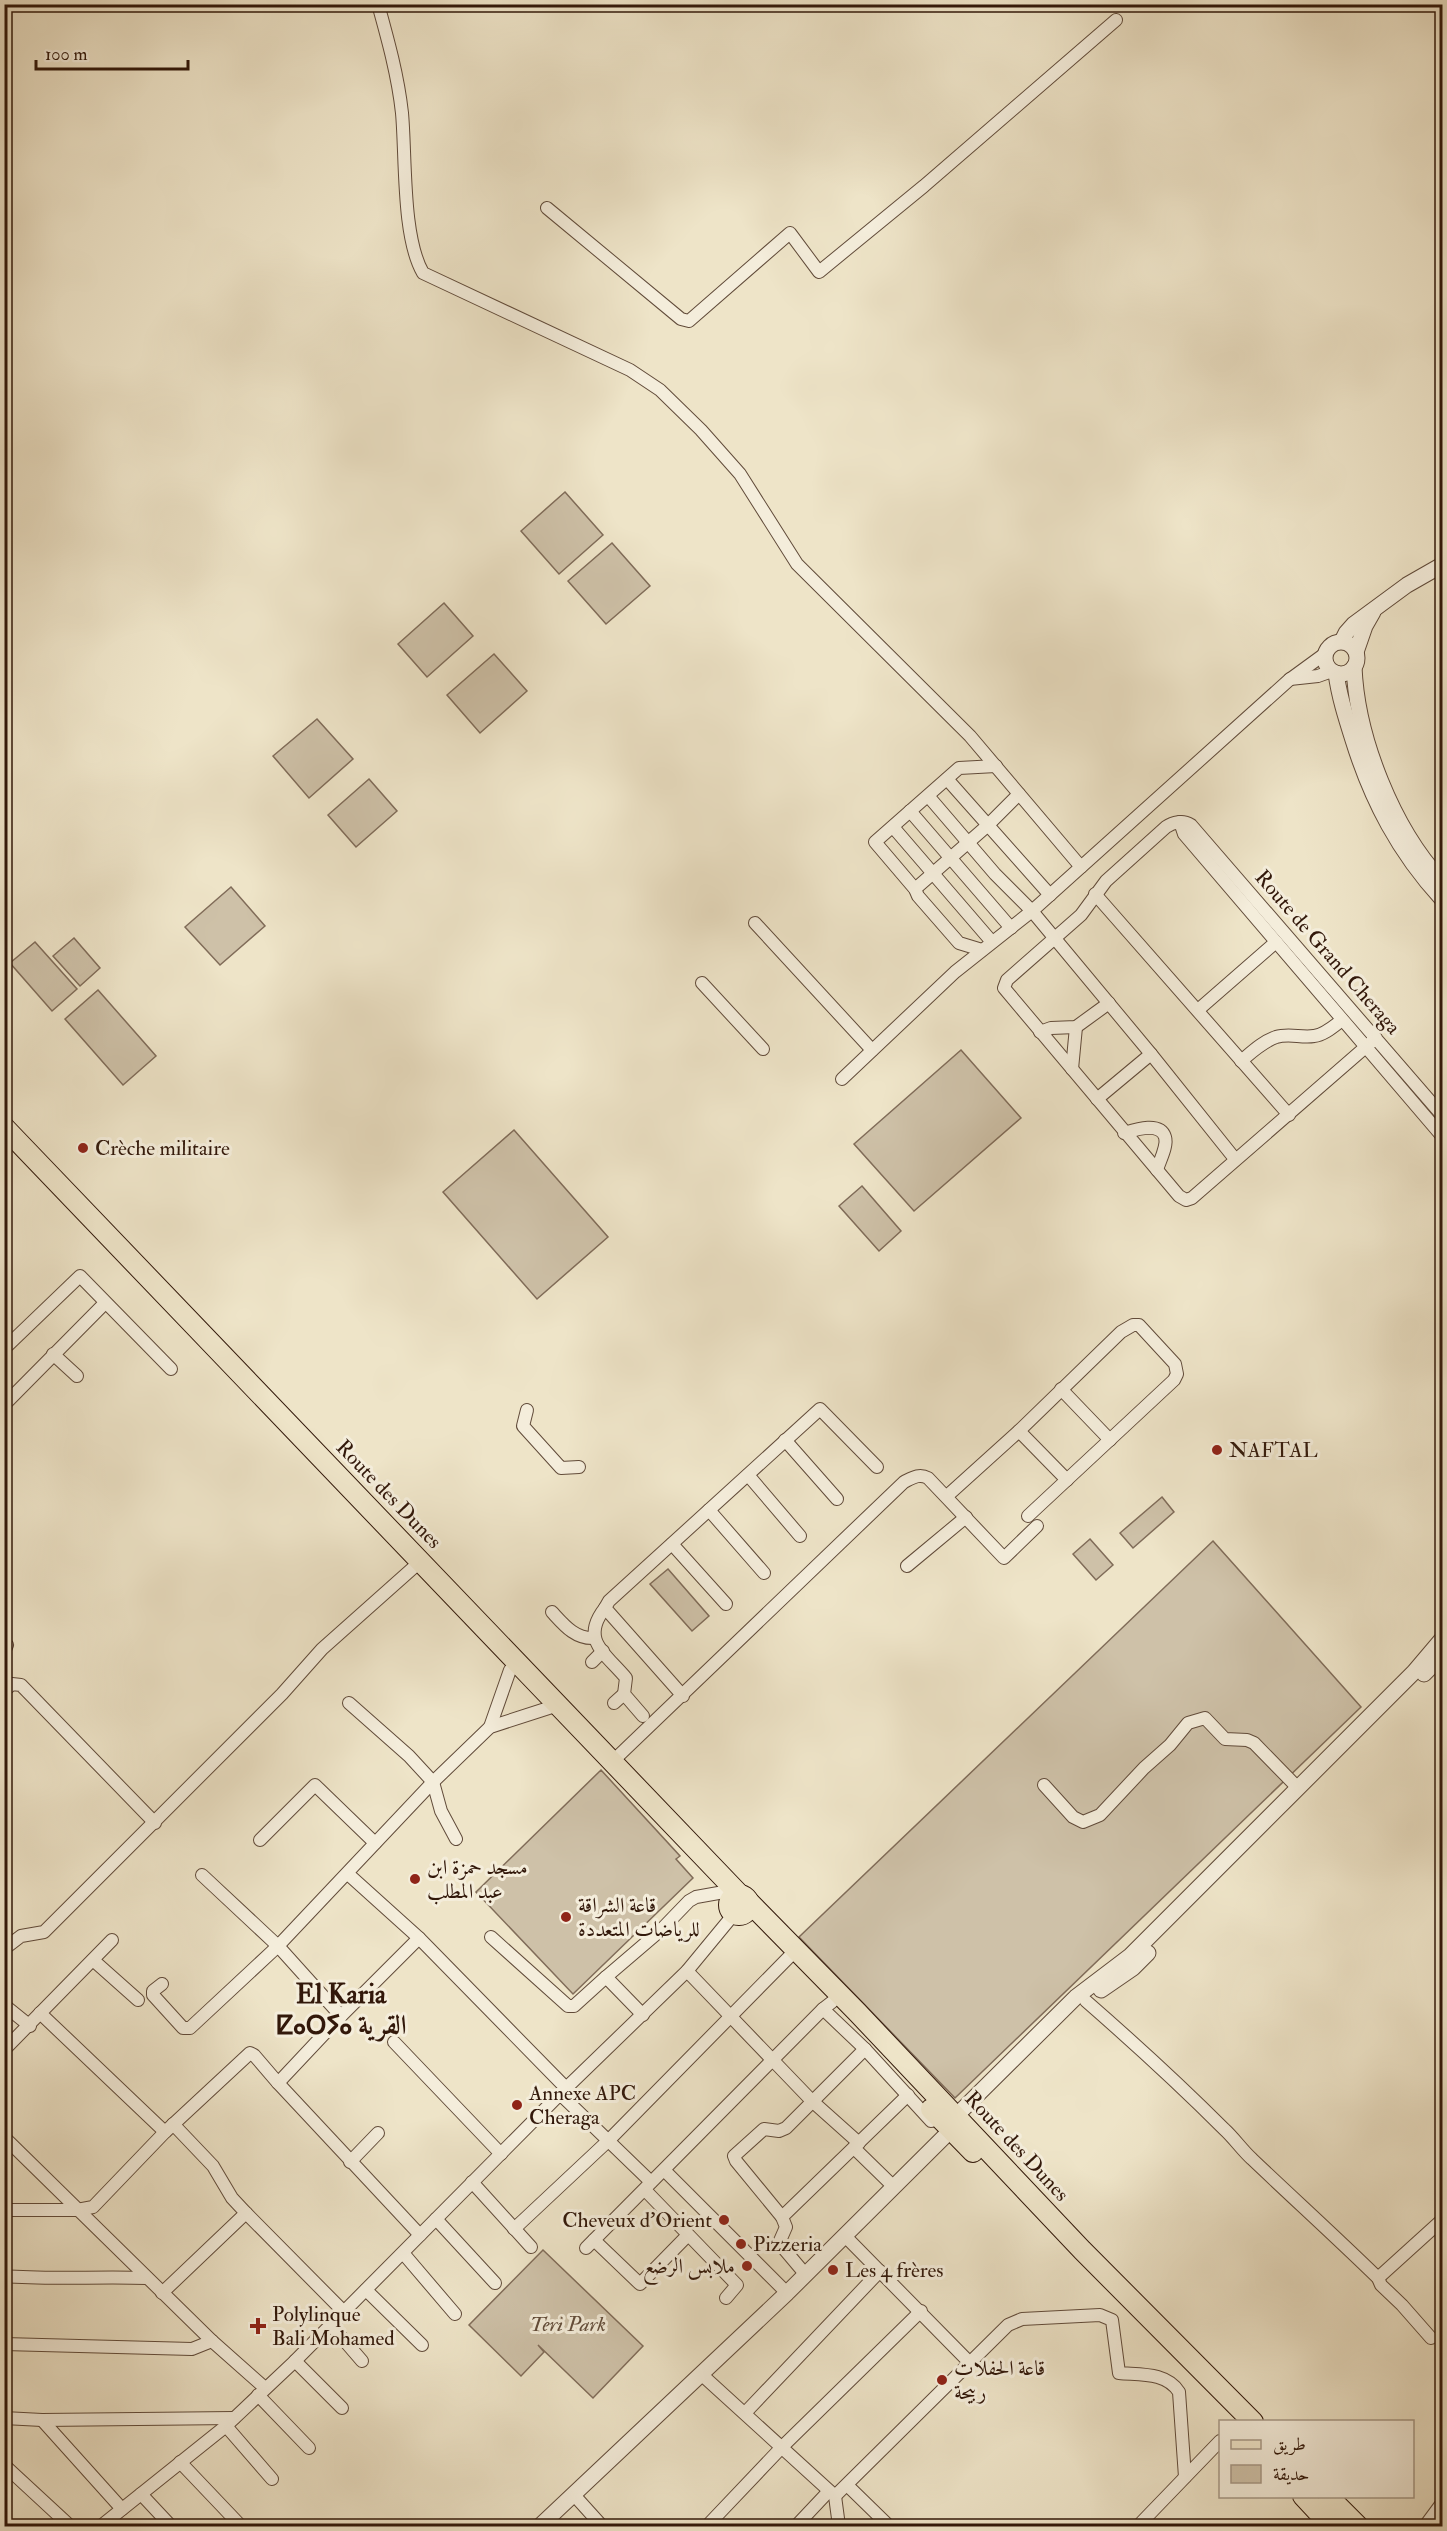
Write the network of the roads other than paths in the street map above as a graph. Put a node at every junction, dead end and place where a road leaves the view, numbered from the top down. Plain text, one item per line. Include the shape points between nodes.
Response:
1 (378, 4) edge
2 (1116, 20) dead end
3 (548, 208) dead end
4 (1443, 565) edge
5 (1374, 610) junction
6 (1342, 641) junction
7 (1326, 653) junction
8 (1355, 659) junction
9 (1334, 672) junction
10 (1289, 680) junction
11 (996, 766) junction
12 (947, 779) junction
13 (1019, 794) junction
14 (928, 796) junction
15 (910, 811) junction
16 (1180, 822) junction
17 (987, 826) junction
18 (893, 827) junction
19 (969, 842) junction
20 (950, 858) junction
21 (1081, 867) junction
22 (933, 873) junction
23 (1443, 881) edge
24 (915, 889) junction
25 (1095, 894) junction
26 (1050, 895) junction
27 (1443, 899) edge
28 (1032, 911) junction
29 (756, 922) dead end
30 (1011, 928) junction
31 (1055, 940) junction
32 (992, 942) junction
33 (1276, 942) junction
34 (982, 950) junction
35 (702, 983) dead end
36 (1109, 1003) junction
37 (1198, 1010) junction
38 (1342, 1020) junction
39 (1076, 1028) junction
40 (1040, 1032) junction
41 (1376, 1038) junction
42 (764, 1048) dead end
43 (1365, 1048) junction
44 (872, 1050) junction
45 (1152, 1054) junction
46 (1241, 1061) junction
47 (1072, 1069) junction
48 (842, 1079) dead end
49 (1097, 1099) junction
50 (1289, 1114) junction
51 (1443, 1115) edge
52 (1124, 1133) junction
53 (6, 1136) edge
54 (1443, 1136) edge
55 (1235, 1159) junction
56 (1157, 1170) junction
57 (105, 1303) junction
58 (4, 1349) edge
59 (53, 1354) junction
60 (171, 1369) dead end
61 (77, 1376) dead end
62 (1061, 1389) junction
63 (4, 1405) edge
64 (527, 1410) dead end
65 (1019, 1431) junction
66 (785, 1440) junction
67 (1110, 1440) junction
68 (579, 1467) dead end
69 (877, 1467) dead end
70 (748, 1475) junction
71 (1067, 1480) junction
72 (947, 1496) junction
73 (837, 1499) dead end
74 (709, 1510) junction
75 (966, 1517) junction
76 (800, 1536) dead end
77 (672, 1544) junction
78 (907, 1566) dead end
79 (413, 1568) junction
80 (764, 1573) dead end
81 (726, 1604) dead end
82 (605, 1608) junction
83 (552, 1612) dead end
84 (594, 1638) junction
85 (1443, 1639) edge
86 (4, 1642) edge
87 (603, 1651) junction
88 (4, 1652) edge
89 (1443, 1656) edge
90 (591, 1662) dead end
91 (510, 1670) junction
92 (4, 1691) edge
93 (624, 1694) junction
94 (683, 1696) junction
95 (349, 1703) dead end
96 (614, 1703) dead end
97 (553, 1707) junction
98 (643, 1716) dead end
99 (490, 1727) junction
100 (613, 1761) junction
101 (433, 1782) junction
102 (1044, 1785) dead end
103 (1298, 1787) junction
104 (155, 1823) junction
105 (456, 1839) dead end
106 (260, 1840) dead end
107 (375, 1843) junction
108 (348, 1874) junction
109 (202, 1875) dead end
110 (737, 1903) junction
111 (491, 1937) dead end
112 (419, 1938) junction
113 (112, 1940) dead end
114 (278, 1946) junction
115 (4, 1949) edge
116 (789, 1957) junction
117 (93, 1960) junction
118 (687, 1971) junction
119 (606, 1977) junction
120 (162, 1984) dead end
121 (138, 2000) dead end
122 (1086, 2001) junction
123 (4, 2005) edge
124 (828, 2006) junction
125 (40, 2013) junction
126 (643, 2015) junction
127 (341, 2016) junction
128 (730, 2017) junction
129 (30, 2026) junction
130 (394, 2042) dead end
131 (865, 2049) junction
132 (4, 2050) edge
133 (773, 2060) junction
134 (278, 2084) junction
135 (563, 2091) junction
136 (908, 2095) junction
137 (812, 2102) junction
138 (955, 2127) junction
139 (169, 2128) junction
140 (378, 2133) dead end
141 (4, 2137) edge
142 (609, 2140) junction
143 (856, 2146) junction
144 (501, 2154) junction
145 (350, 2162) junction
146 (664, 2170) junction
147 (472, 2182) junction
148 (648, 2186) junction
149 (894, 2187) junction
150 (4, 2210) edge
151 (77, 2210) junction
152 (246, 2213) junction
153 (782, 2217) junction
154 (436, 2219) junction
155 (1443, 2220) edge
156 (514, 2229) junction
157 (420, 2235) junction
158 (688, 2235) junction
159 (845, 2236) junction
160 (531, 2247) dead end
161 (403, 2253) junction
162 (880, 2271) junction
163 (806, 2275) junction
164 (4, 2276) edge
165 (147, 2278) junction
166 (1378, 2278) junction
167 (495, 2283) dead end
168 (366, 2290) junction
169 (162, 2293) junction
170 (787, 2293) junction
171 (726, 2298) dead end
172 (921, 2311) junction
173 (344, 2312) junction
174 (454, 2314) dead end
175 (331, 2325) junction
176 (1431, 2338) dead end
177 (212, 2341) junction
178 (4, 2344) edge
179 (422, 2345) dead end
180 (295, 2361) junction
181 (362, 2361) dead end
182 (969, 2362) junction
183 (701, 2374) junction
184 (262, 2391) junction
185 (342, 2408) dead end
186 (745, 2413) junction
187 (4, 2418) edge
188 (42, 2420) junction
189 (1234, 2420) edge
190 (1252, 2420) edge
191 (230, 2422) junction
192 (1219, 2443) edge
193 (782, 2447) junction
194 (309, 2448) dead end
195 (180, 2462) junction
196 (4, 2465) edge
197 (1185, 2477) junction
198 (272, 2479) dead end
199 (848, 2486) junction
200 (141, 2494) junction
201 (832, 2494) junction
202 (574, 2495) junction
203 (1305, 2498) edge
204 (1330, 2498) edge
205 (1443, 2503) edge
206 (122, 2509) junction
207 (239, 2524) dead end
208 (70, 2526) edge
209 (103, 2526) edge
210 (171, 2526) edge
211 (540, 2526) edge
212 (602, 2526) edge
213 (707, 2526) edge
214 (796, 2526) edge
215 (839, 2526) edge
216 (889, 2526) edge
217 (1138, 2526) edge
218 (1331, 2526) edge
219 (1358, 2526) edge
220 (1425, 2526) edge

1 - 11 street via 402,111 410,236 423,273 630,370 660,390 740,474 797,564
2 - 3 street via 819,272 790,233 689,321 681,319
4 - 5 street
5 - 6 street via 1352,626
5 - 8 street
6 - 7 street
6 - 8 street via 1349,644
7 - 9 street via 1326,663
7 - 10 street
8 - 9 street via 1348,672
8 - 23 street via 1359,706 1383,784 1407,833
9 - 10 street
9 - 27 street via 1363,772 1378,807 1406,855
10 - 21 street
11 - 12 street via 963,766
11 - 13 street
12 - 14 street
12 - 17 street
13 - 17 street
13 - 21 street
14 - 15 street
14 - 19 street
15 - 18 street
15 - 20 street
16 - 25 street via 1166,826
16 - 33 street via 1184,834
16 - 41 street, Route de Grand Cheraga via 1191,825
17 - 19 street
17 - 26 street
18 - 22 street
18 - 24 street via 875,842
19 - 20 street
19 - 28 street
20 - 22 street
20 - 30 street
21 - 26 street
22 - 24 street
22 - 32 street
24 - 34 street via 959,943
25 - 31 street via 1081,915
25 - 37 street
26 - 28 street
28 - 30 street
28 - 31 street
29 - 44 street
30 - 32 street
31 - 36 street
31 - 40 street via 1007,980 1004,988
32 - 34 street
33 - 37 street
33 - 38 street
34 - 44 street
35 - 42 street
36 - 39 street
36 - 45 street
37 - 46 street
38 - 43 street
38 - 46 street via 1314,1036 1285,1035 1262,1043
39 - 40 street
39 - 47 street
40 - 47 street
41 - 43 street
41 - 51 street, Route de Grand Cheraga
43 - 50 street
43 - 54 street
44 - 48 street
45 - 49 street
45 - 55 street
46 - 50 street
47 - 49 street
49 - 52 street
50 - 55 street
52 - 56 street
52 - 56 street via 1146,1127 1165,1136
53 - 79 main road, Route des Dunes via 27,1164
53 - 97 main road, Route des Dunes
55 - 56 street via 1186,1200
57 - 58 street via 80,1276
57 - 59 street
57 - 60 street
59 - 61 street
59 - 63 street
62 - 65 street
62 - 67 street
62 - 67 street via 1126,1328 1139,1325 1149,1334 1175,1364 1177,1374
64 - 68 street via 523,1426 561,1468
65 - 71 street
65 - 72 street
66 - 69 street via 820,1409
66 - 70 street
66 - 73 street
67 - 71 street
70 - 74 street
70 - 76 street
71 - 75 street via 1004,1558
72 - 75 street
72 - 94 street via 922,1475 904,1482
74 - 77 street
74 - 80 street
75 - 78 street
77 - 81 street
77 - 82 street
79 - 91 main road, Route des Dunes
79 - 104 street via 322,1649
82 - 84 street via 597,1618
82 - 94 street
83 - 84 street via 575,1634
84 - 87 street
85 - 103 street
86 - 88 street
87 - 90 street
87 - 93 street via 626,1678
89 - 122 street via 1133,1968
91 - 97 main road, Route des Dunes
91 - 99 street
92 - 104 street via 12,1684 21,1685
93 - 96 street
93 - 98 street
94 - 100 street
95 - 101 street
97 - 99 street
97 - 100 main road, Route des Dunes
97 - 110 main road, Route des Dunes
99 - 101 street
100 - 110 main road, Route des Dunes
101 - 105 street via 441,1811
101 - 107 street
102 - 103 street via 1073,1817 1083,1822 1091,1819 1100,1815 1188,1724 1205,1718 1225,1740 1254,1743
103 - 138 street via 1130,1956 1076,1996
104 - 115 street via 44,1932 21,1936
106 - 107 street via 315,1785
107 - 108 street
108 - 112 street
108 - 114 street
109 - 114 street
110 - 116 main road, Route des Dunes
110 - 118 street
110 - 119 street via 696,1897 688,1901
110 - 138 main road, Route des Dunes
111 - 119 street via 568,2006 574,2006
112 - 127 street
112 - 135 street
113 - 117 street
114 - 120 street via 186,2029 152,1993
114 - 127 street
116 - 124 main road, Route des Dunes
116 - 128 street
117 - 121 street
117 - 125 street
118 - 126 street
118 - 128 street
119 - 126 street
122 - 138 street via 974,2113
122 - 166 street
123 - 129 street
124 - 131 street
124 - 133 street
124 - 138 main road, Route des Dunes
125 - 129 street
125 - 139 street
126 - 135 street
127 - 134 street
128 - 133 street
128 - 142 street
129 - 132 street
130 - 144 street
131 - 136 street
131 - 137 street
133 - 137 street
133 - 146 street
134 - 139 street via 250,2053
134 - 145 street
135 - 142 street
135 - 144 street
136 - 138 street
136 - 143 street
137 - 143 street
137 - 153 street via 786,2128 764,2129 735,2156
138 - 149 street
138 - 189 main road, Route des Dunes
138 - 190 main road, Route des Dunes
139 - 151 street via 93,2207
139 - 152 street via 213,2166
140 - 145 street
141 - 151 street
142 - 148 street
142 - 156 street
143 - 149 street
143 - 153 street
144 - 147 street
145 - 157 street
146 - 148 street
146 - 170 street
147 - 154 street
147 - 156 street
148 - 158 street
148 - 158 street via 590,2244 640,2284
149 - 159 street
150 - 151 street
151 - 165 street
152 - 169 street
152 - 173 street
153 - 163 street via 786,2227 779,2243
154 - 157 street
154 - 167 street
155 - 166 street
156 - 160 street
157 - 161 street
158 - 171 street via 737,2285
159 - 162 street
159 - 163 street
161 - 168 street
161 - 174 street
162 - 172 street
162 - 186 street
163 - 170 street
164 - 165 street
165 - 169 street
166 - 176 street
168 - 173 street
168 - 179 street
169 - 177 street
170 - 183 street
172 - 182 street
172 - 193 street
173 - 175 street
175 - 180 street
175 - 181 street
177 - 178 street via 192,2349
177 - 184 street
180 - 184 street
180 - 185 street
182 - 197 street via 1008,2325 1022,2319 1107,2316 1112,2320 1119,2373 1163,2377 1179,2392
182 - 199 street
183 - 186 street
183 - 202 street
184 - 191 street
184 - 194 street
186 - 193 street
187 - 188 street
188 - 191 street
188 - 206 street
191 - 195 street
191 - 198 street
192 - 197 street
193 - 201 street
193 - 213 street
195 - 200 street
195 - 207 street
196 - 208 street
197 - 217 street
199 - 201 street
199 - 216 street
200 - 206 street
200 - 210 street
201 - 214 street
201 - 215 street
202 - 211 street
202 - 212 street
203 - 218 main road
204 - 219 main road
205 - 220 street
206 - 209 street

